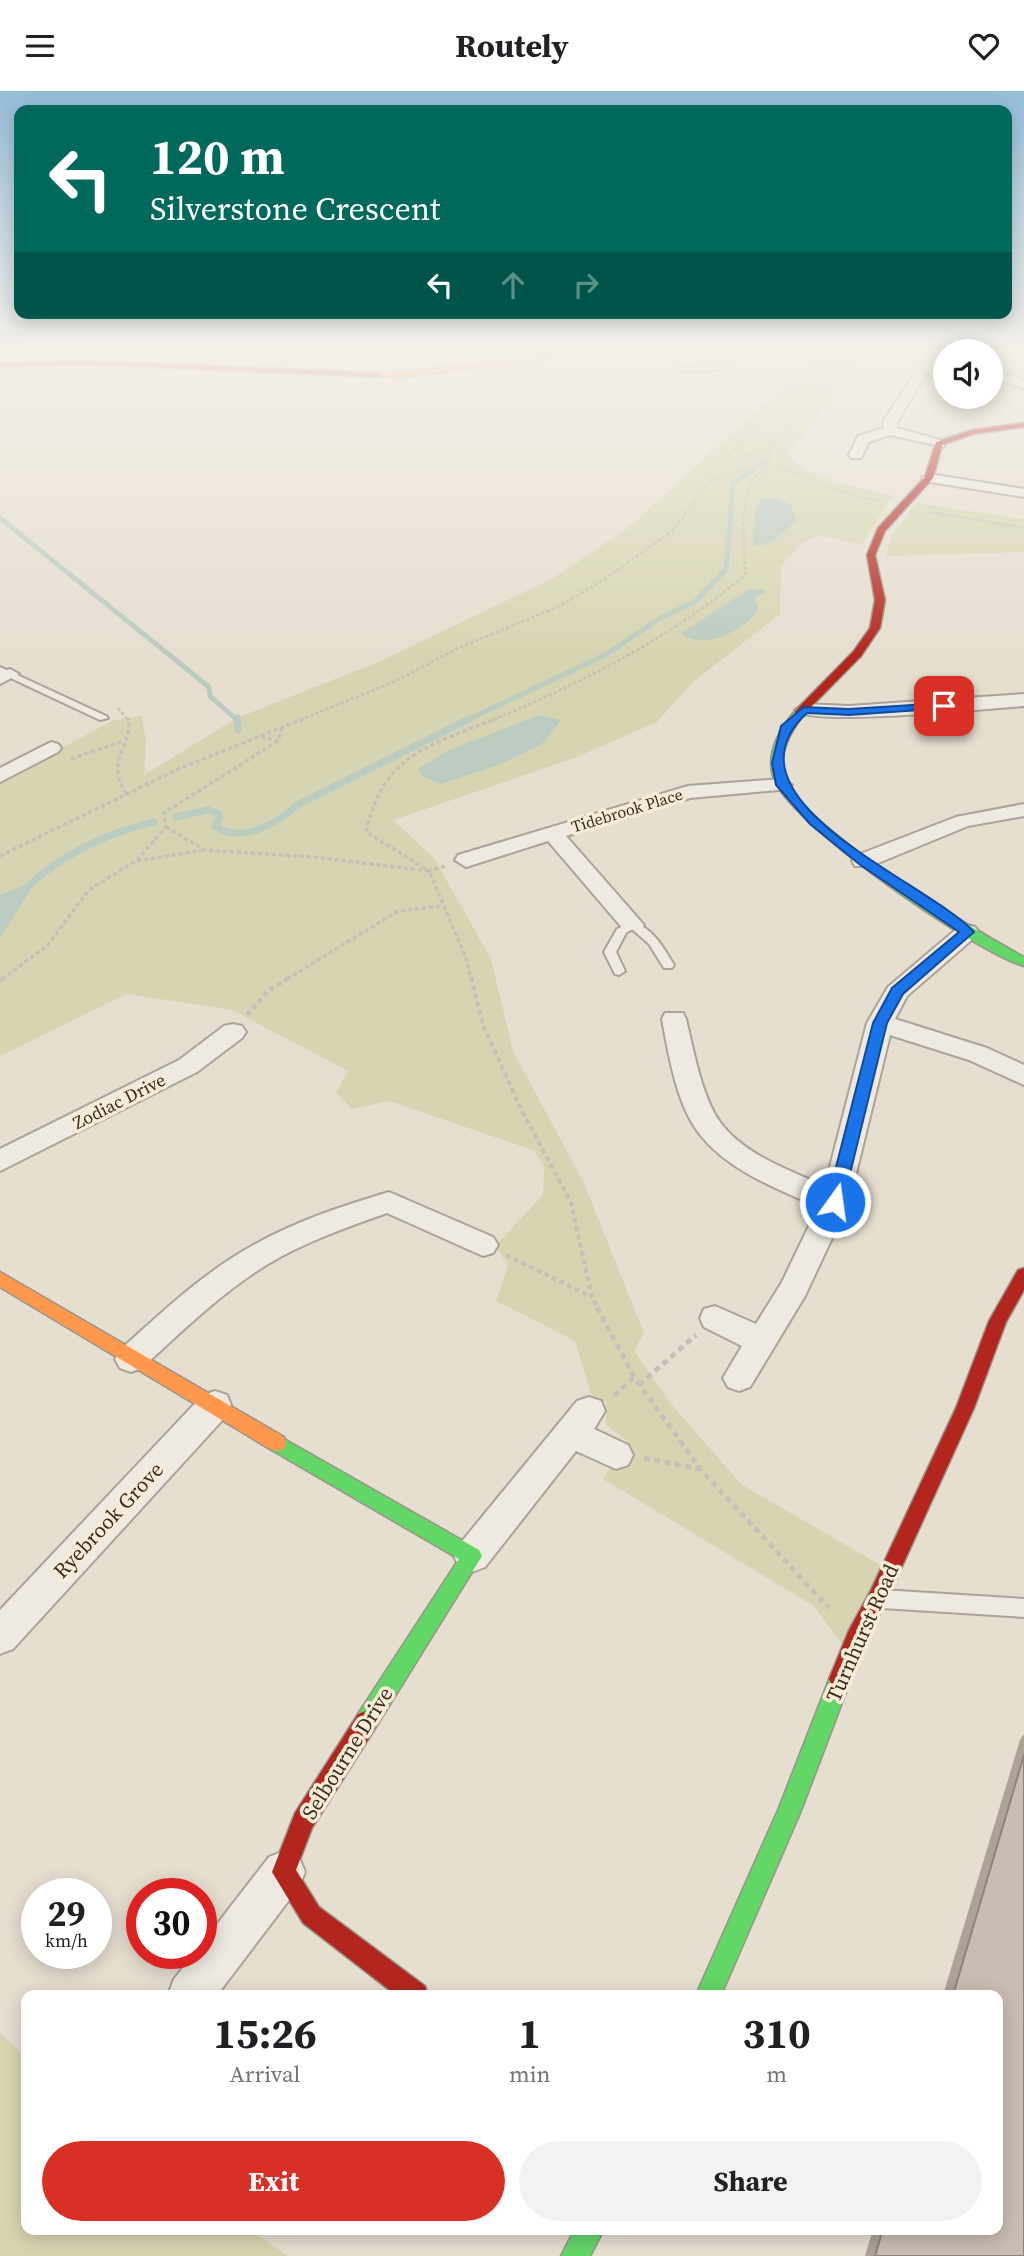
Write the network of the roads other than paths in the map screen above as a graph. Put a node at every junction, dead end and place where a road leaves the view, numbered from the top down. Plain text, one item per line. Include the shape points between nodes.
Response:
1 (937, 454) edge
2 (929, 478) junction
3 (1024, 493) edge
4 (3, 674) edge
5 (1024, 700) edge
6 (804, 710) junction
7 (103, 718) dead end
8 (51, 748) dead end
9 (0, 776) edge
10 (782, 785) junction
11 (1024, 810) edge
12 (552, 833) junction
13 (466, 860) road end
14 (863, 861) junction
15 (632, 925) junction
16 (967, 932) junction
17 (1024, 962) edge
18 (668, 965) dead end
19 (619, 971) dead end
20 (674, 1019) dead end
21 (880, 1023) junction
22 (233, 1032) road end
23 (1023, 1087) edge
24 (0, 1161) edge
25 (835, 1202) junction
26 (483, 1245) road end
27 (1024, 1275) edge
28 (0, 1279) edge
29 (715, 1318) road end
30 (761, 1341) junction
31 (131, 1359) junction
32 (739, 1378) dead end
33 (215, 1405) junction
34 (616, 1455) road end
35 (472, 1556) junction
36 (877, 1599) junction
37 (1024, 1608) edge
38 (0, 1636) edge
39 (284, 1872) junction
40 (194, 1990) edge
41 (409, 1990) edge
42 (710, 1990) edge
43 (587, 2235) edge
44 (575, 2256) edge

1 - 2 street
2 - 3 street
2 - 6 street via 881,530 871,555 880,600 875,628
4 - 7 lane
5 - 6 street via 849,712
6 - 10 street via 787,726 781,744 777,763
8 - 9 street
10 - 12 street, Tidebrook Place via 688,792
10 - 14 street via 815,821
11 - 14 street via 962,821
12 - 13 street
12 - 15 street, Tidebrook Place
14 - 16 street
15 - 18 lane via 653,940
15 - 19 lane via 621,932 610,952
16 - 17 street
16 - 21 street via 897,992
20 - 25 street via 680,1054 709,1129 767,1173
21 - 23 street via 978,1054
21 - 25 street
22 - 24 street, Zodiac Drive via 188,1066
25 - 30 street via 794,1288
26 - 31 street via 389,1202 286,1241 243,1265
27 - 36 street, Turnhurst Road via 999,1321 965,1408
28 - 31 street
29 - 30 street
30 - 32 street
31 - 33 street
33 - 35 street
33 - 38 street, Ryebrook Grove
34 - 35 street, Selbourne Drive via 580,1422
35 - 39 street, Selbourne Drive via 303,1821
36 - 37 lane
36 - 42 street, Turnhurst Road via 856,1636 789,1813
39 - 40 street
39 - 41 street via 311,1915
43 - 44 street

